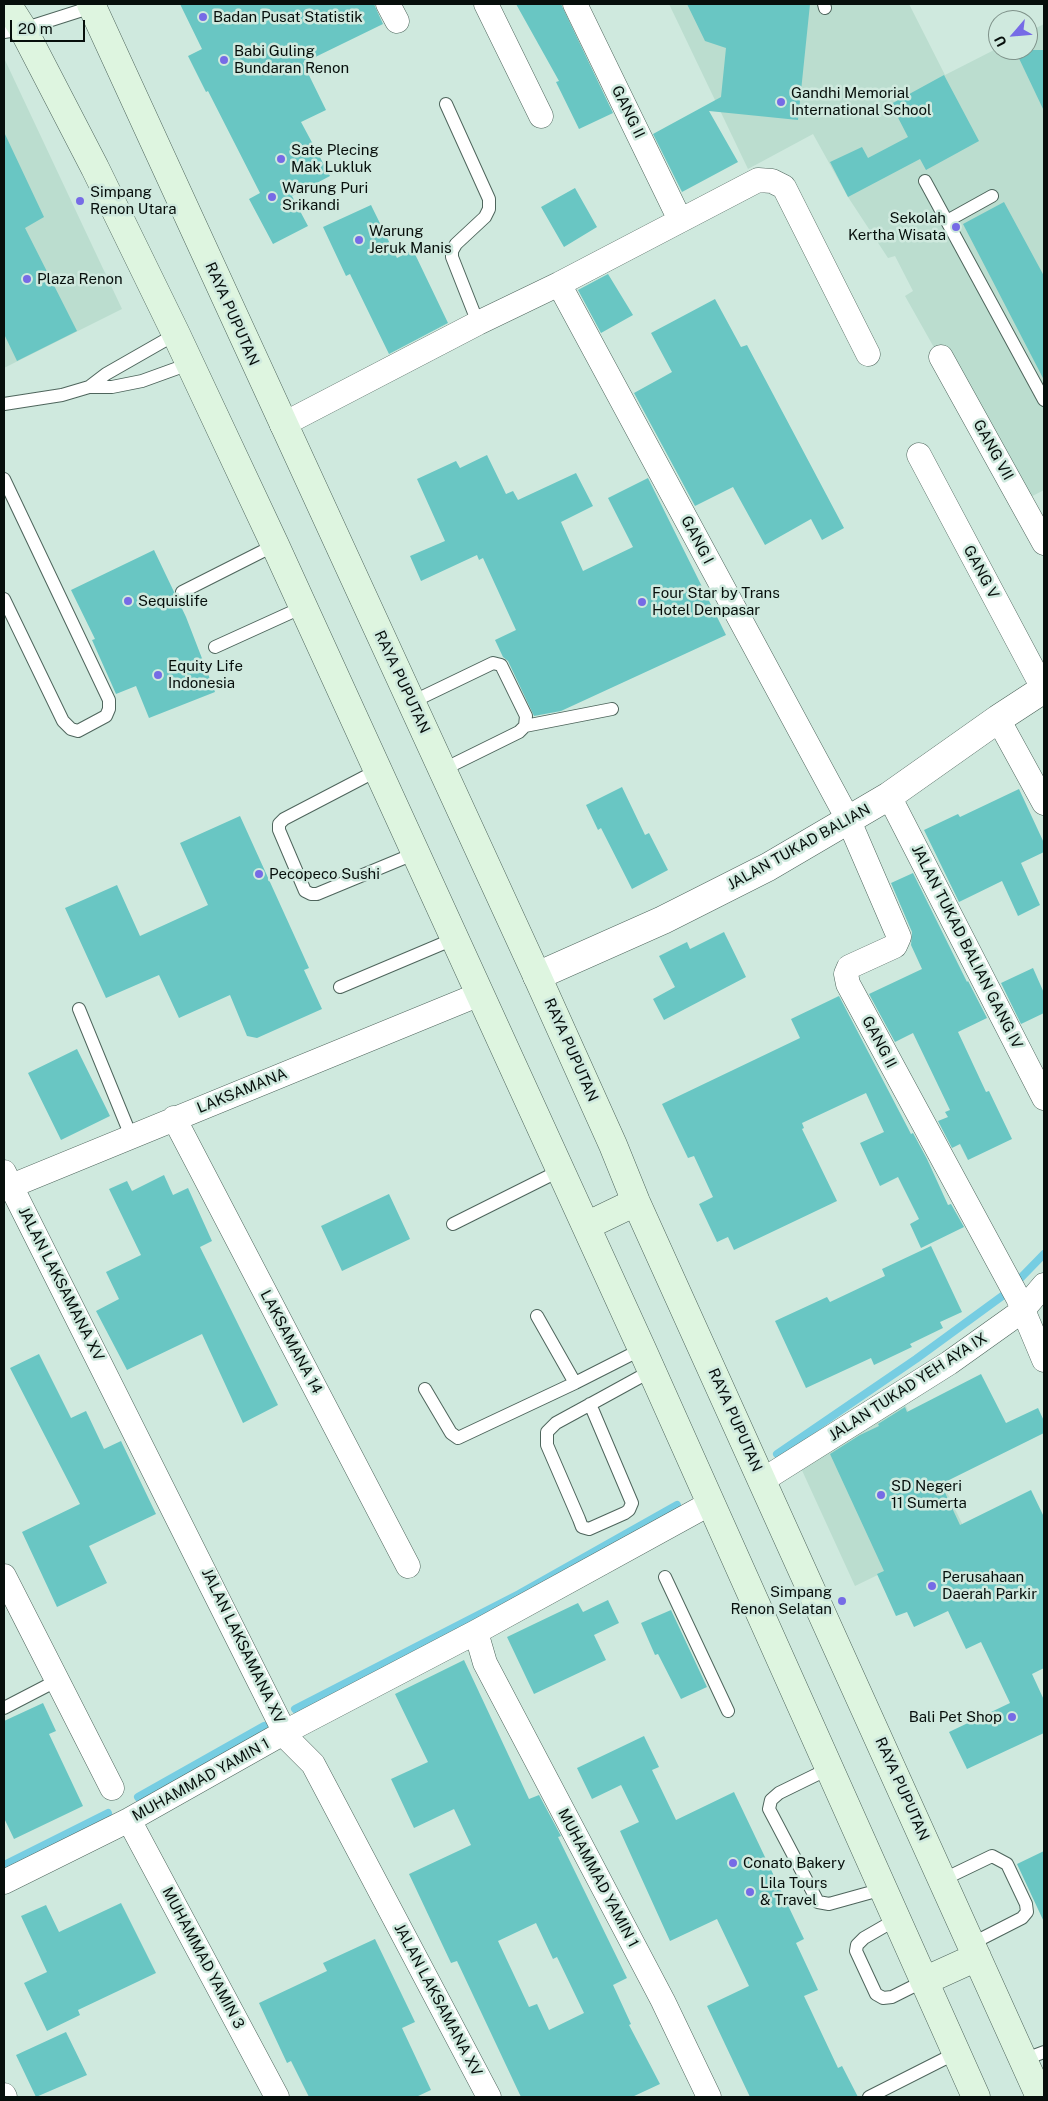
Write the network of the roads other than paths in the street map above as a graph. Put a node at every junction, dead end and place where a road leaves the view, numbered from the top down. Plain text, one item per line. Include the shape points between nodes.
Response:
1 (7, 4) edge
2 (486, 4) edge
3 (575, 4) edge
4 (95, 5) edge
5 (13, 31) edge
6 (446, 104) dead end
7 (542, 116) dead end
8 (925, 181) dead end
9 (992, 196) dead end
10 (680, 220) junction
11 (946, 221) junction
12 (560, 284) junction
13 (478, 323) junction
14 (176, 334) junction
15 (868, 354) dead end
16 (941, 357) dead end
17 (189, 364) junction
18 (89, 387) junction
19 (1044, 400) edge
20 (4, 404) edge
21 (282, 425) junction
22 (919, 455) dead end
23 (4, 479) edge
24 (1044, 543) edge
25 (275, 545) junction
26 (182, 592) dead end
27 (4, 598) edge
28 (303, 607) junction
29 (215, 647) dead end
30 (1044, 690) edge
31 (412, 702) junction
32 (612, 709) dead end
33 (998, 719) junction
34 (525, 726) junction
35 (378, 770) junction
36 (442, 770) junction
37 (889, 796) junction
38 (1044, 803) edge
39 (849, 821) junction
40 (416, 853) junction
41 (456, 938) junction
42 (537, 976) junction
43 (340, 987) dead end
44 (480, 994) junction
45 (79, 1008) dead end
46 (1044, 1098) edge
47 (174, 1118) junction
48 (131, 1136) junction
49 (560, 1170) junction
50 (6, 1182) edge
51 (636, 1202) junction
52 (453, 1224) dead end
53 (586, 1226) junction
54 (1044, 1285) edge
55 (1015, 1293) junction
56 (537, 1316) dead end
57 (646, 1360) junction
58 (1044, 1360) edge
59 (576, 1383) junction
60 (425, 1390) dead end
61 (590, 1404) junction
62 (763, 1480) junction
63 (710, 1503) junction
64 (408, 1566) dead end
65 (4, 1576) edge
66 (665, 1577) dead end
67 (476, 1632) junction
68 (58, 1680) junction
69 (4, 1708) edge
70 (728, 1711) dead end
71 (285, 1732) junction
72 (830, 1768) junction
73 (112, 1788) dead end
74 (129, 1820) junction
75 (942, 1880) junction
76 (4, 1882) edge
77 (883, 1889) junction
78 (897, 1920) junction
79 (974, 1950) junction
80 (924, 1981) junction
81 (956, 2053) junction
82 (1034, 2056) edge
83 (277, 2097) edge
84 (490, 2097) edge
85 (709, 2097) edge
86 (869, 2097) edge
87 (976, 2097) edge
88 (1040, 2097) edge

1 - 5 main road
2 - 7 street
3 - 10 street, GANG II
4 - 5 lane, RAYA PUPUTAN
4 - 21 main road, RAYA PUPUTAN
5 - 14 main road
6 - 13 lane via 489,199 485,217 452,251
8 - 11 lane
9 - 11 lane
10 - 12 street
10 - 15 street via 758,180 772,180 784,187
11 - 19 lane
12 - 13 street
12 - 39 street, GANG I
13 - 21 street
14 - 17 main road
14 - 18 lane
16 - 24 street, GANG VII
17 - 18 lane via 142,382
17 - 25 main road
18 - 20 lane via 62,395
21 - 31 main road, RAYA PUPUTAN
22 - 30 street, GANG V
23 - 27 lane via 109,700 110,709 106,716 78,731 63,721
25 - 26 lane
25 - 28 main road
28 - 29 lane
28 - 35 main road
30 - 33 street, JALAN TUKAD BALIAN
31 - 34 lane via 492,663 501,665 526,716
31 - 36 main road, RAYA PUPUTAN
32 - 34 lane
33 - 37 street, JALAN TUKAD BALIAN
33 - 38 street
34 - 36 lane
35 - 40 main road
35 - 40 lane via 280,824 279,830 305,891 317,894
36 - 42 main road, RAYA PUPUTAN
37 - 39 street, JALAN TUKAD BALIAN
37 - 46 street, JALAN TUKAD BALIAN GANG IV
39 - 42 street, JALAN TUKAD BALIAN via 768,867 663,920
39 - 55 street, GANG II via 899,937 895,946 849,967 846,974 848,984
40 - 41 main road
41 - 43 lane
41 - 44 main road
42 - 51 main road, RAYA PUPUTAN
44 - 47 street, LAKSAMANA
44 - 49 main road
45 - 48 lane
47 - 48 street, LAKSAMANA
47 - 64 street, LAKSAMANA 14
48 - 50 street, LAKSAMANA
49 - 52 lane
49 - 53 main road
50 - 71 street, JALAN LAKSAMANA XV
51 - 53 main road
51 - 62 main road, RAYA PUPUTAN
53 - 57 main road
54 - 55 street, JALAN TUKAD YEH AYA IX
55 - 58 street
55 - 62 street, JALAN TUKAD YEH AYA IX via 949,1363
56 - 59 lane
57 - 59 lane
57 - 61 lane
57 - 63 main road
59 - 60 lane via 458,1438 451,1433
61 - 61 lane via 632,1503 630,1510 589,1529 582,1527 547,1445 547,1432 556,1423
62 - 75 main road, RAYA PUPUTAN
63 - 67 street, MUHAMMAD YAMIN 1
63 - 72 main road
65 - 68 street
66 - 70 lane
67 - 71 street, MUHAMMAD YAMIN 1
67 - 85 street, MUHAMMAD YAMIN 1 via 485,1663 663,2001
68 - 69 lane
68 - 73 street
71 - 74 street, MUHAMMAD YAMIN 1
71 - 84 street, JALAN LAKSAMANA XV via 313,1764
72 - 77 main road
72 - 77 lane via 779,1793 771,1800 769,1809 818,1902 829,1904
74 - 76 street, MUHAMMAD YAMIN 1
74 - 83 street, MUHAMMAD YAMIN 3
75 - 79 main road, RAYA PUPUTAN
75 - 79 lane via 992,1856 1007,1864 1026,1904 1027,1912 1022,1918
77 - 78 main road
78 - 80 main road
78 - 80 lane via 864,1938 856,1951 876,1994 883,1998 892,1997
79 - 80 main road
79 - 82 main road, RAYA PUPUTAN
80 - 81 main road
81 - 86 lane
81 - 87 main road
82 - 88 main road, RAYA PUPUTAN

